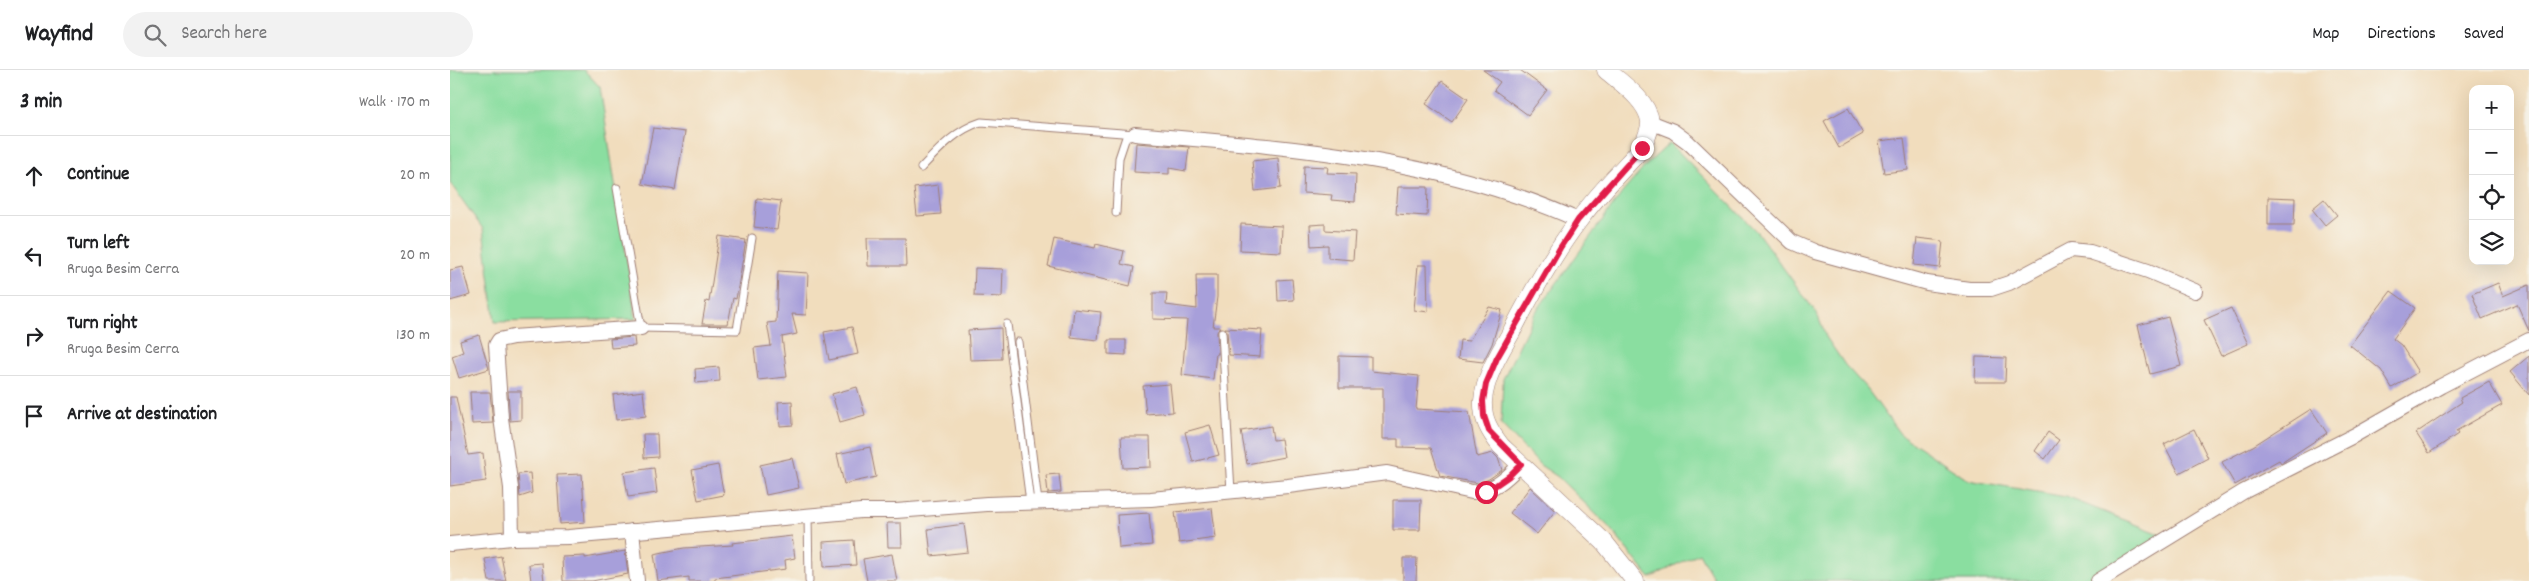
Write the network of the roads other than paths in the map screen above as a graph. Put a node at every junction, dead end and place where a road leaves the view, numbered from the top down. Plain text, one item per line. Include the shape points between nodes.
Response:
1 (1615, 72) edge
2 (1650, 122) junction
3 (1135, 134) junction
4 (921, 168) dead end
5 (617, 188) dead end
6 (1116, 214) dead end
7 (1578, 220) junction
8 (752, 238) dead end
9 (2195, 291) dead end
10 (1007, 324) dead end
11 (641, 328) junction
12 (1222, 332) dead end
13 (2529, 340) edge
14 (1018, 342) dead end
15 (1521, 464) junction
16 (1231, 492) junction
17 (1034, 502) junction
18 (808, 516) junction
19 (632, 531) junction
20 (512, 538) junction
21 (450, 544) edge
22 (638, 581) edge
23 (809, 581) edge
24 (1635, 581) edge
25 (2098, 581) edge

1 - 2 street via 1645,108
2 - 7 street via 1642,148
2 - 9 street via 1673,131 1688,142 1792,242 1814,252 1927,283 1991,289 2071,250 2090,252 2148,271
3 - 4 lane via 981,122 965,127
3 - 6 lane via 1126,137 1121,148
3 - 7 street via 1320,151 1382,161 1464,180 1543,204
5 - 11 lane
7 - 15 street via 1517,322 1486,384 1483,401 1489,431
8 - 11 lane via 737,330
10 - 17 lane
11 - 20 street via 513,337 499,340 496,344 501,418 511,488
12 - 16 lane
13 - 25 street via 2356,435 2243,492
14 - 17 lane
15 - 16 street via 1486,492 1472,492 1387,473
15 - 24 street via 1604,542
16 - 17 street via 1151,499
17 - 18 street
18 - 19 street
18 - 23 lane
19 - 20 street
19 - 22 street
20 - 21 street

